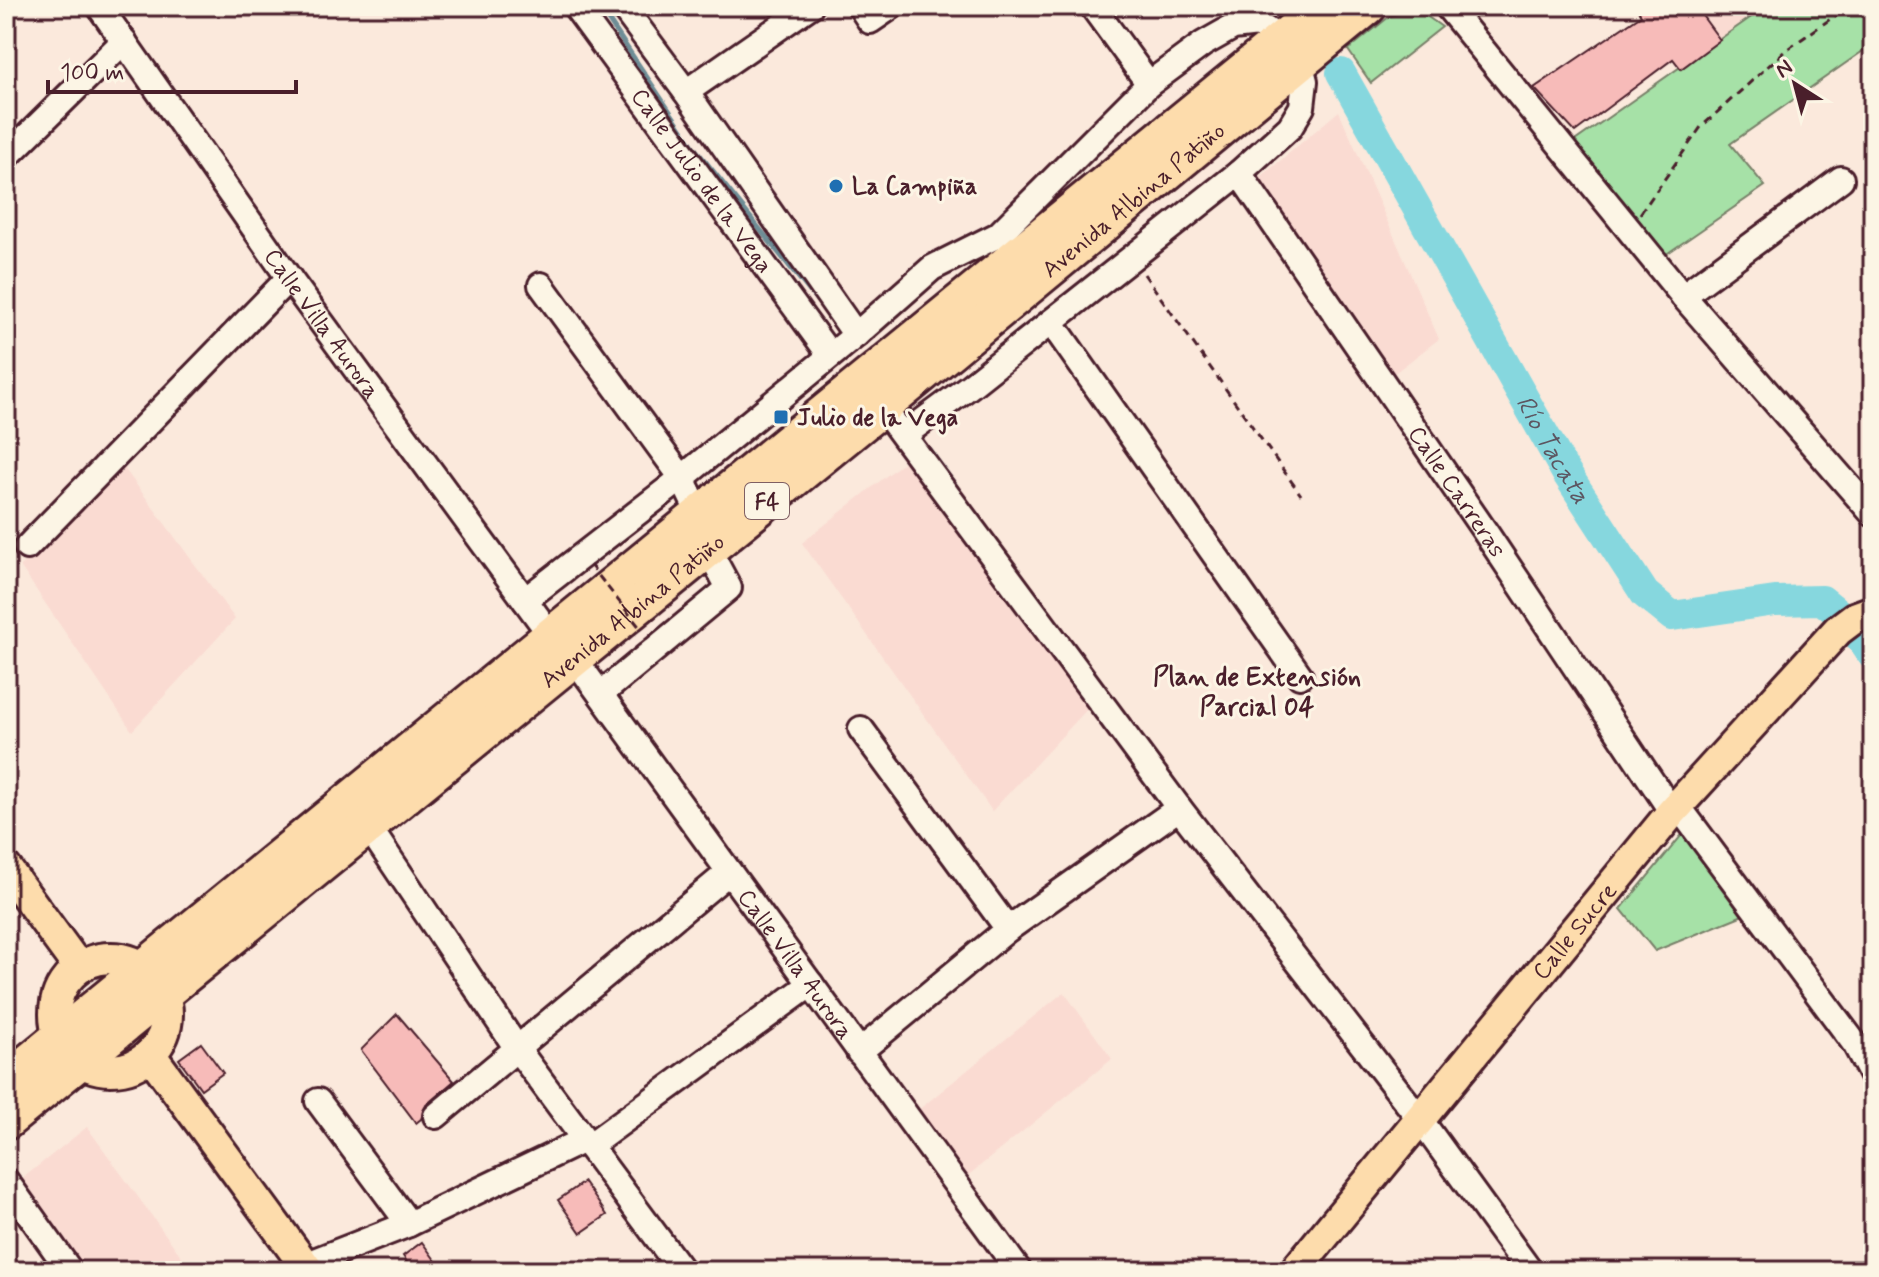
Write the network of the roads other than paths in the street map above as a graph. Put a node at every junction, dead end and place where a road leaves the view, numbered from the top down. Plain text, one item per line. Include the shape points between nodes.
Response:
1 (99, 6) edge
2 (575, 6) edge
3 (622, 6) edge
4 (810, 6) edge
5 (860, 6) edge
6 (892, 6) edge
7 (1092, 6) edge
8 (1323, 6) edge
9 (1368, 6) edge
10 (1448, 6) edge
11 (124, 41) junction
12 (1291, 51) junction
13 (1149, 84) junction
14 (686, 92) junction
15 (6, 157) edge
16 (1239, 173) junction
17 (1841, 179) dead end
18 (289, 278) junction
19 (541, 285) dead end
20 (1683, 296) junction
21 (1051, 322) junction
22 (856, 335) junction
23 (830, 355) junction
24 (893, 421) junction
25 (682, 478) junction
26 (1873, 514) edge
27 (704, 532) junction
28 (27, 547) dead end
29 (525, 600) junction
30 (1855, 620) edge
31 (563, 647) junction
32 (1300, 676) dead end
33 (602, 693) junction
34 (861, 729) dead end
35 (1179, 808) junction
36 (1675, 809) junction
37 (368, 826) junction
38 (6, 868) edge
39 (729, 872) junction
40 (1008, 929) junction
41 (79, 968) junction
42 (154, 980) junction
43 (811, 984) junction
44 (69, 1050) junction
45 (518, 1050) junction
46 (859, 1052) junction
47 (144, 1060) junction
48 (1873, 1078) edge
49 (6, 1081) edge
50 (318, 1101) dead end
51 (436, 1116) dead end
52 (1419, 1118) junction
53 (6, 1121) edge
54 (586, 1143) junction
55 (6, 1181) edge
56 (409, 1224) junction
57 (301, 1269) edge
58 (70, 1271) edge
59 (682, 1271) edge
60 (1019, 1271) edge
61 (1295, 1271) edge
62 (1530, 1271) edge

1 - 11 street, Calle Villa Aurora
2 - 23 street, Calle Julio de la Vega
3 - 14 street, Calle Julio de la Vega
4 - 14 street
5 - 6 street via 870,21
7 - 13 street
8 - 12 highway, Avenida Albina Patiño / F4
9 - 12 highway, Avenida Albina Patiño / F4
10 - 20 street
11 - 15 street
11 - 18 street, Calle Villa Aurora
12 - 13 street via 1258,24 1233,27
12 - 16 street via 1305,81 1302,107 1290,127
12 - 24 highway, Avenida Albina Patiño / F4
12 - 27 highway, Avenida Albina Patiño / F4
13 - 22 street via 998,235 932,268
14 - 22 street, Calle Julio de la Vega
16 - 21 street
16 - 36 street, Calle Carreras
17 - 20 street
18 - 28 street
18 - 29 street, Calle Villa Aurora
19 - 25 street
20 - 26 street
21 - 24 street
21 - 32 street
22 - 23 street
23 - 25 street
24 - 27 highway, Avenida Albina Patiño / F4
24 - 35 street
25 - 27 street
25 - 29 street
27 - 31 highway, Avenida Albina Patiño / F4
27 - 33 street via 729,588
29 - 31 street, Calle Villa Aurora
30 - 36 main road, Calle Sucre
31 - 33 street, Calle Villa Aurora
31 - 37 highway, Avenida Albina Patiño / F4
31 - 42 highway, Avenida Albina Patiño / F4
33 - 39 street, Calle Villa Aurora
34 - 40 street
35 - 40 street
35 - 52 street
36 - 48 street, Calle Carreras via 1855,1044
36 - 52 main road, Calle Sucre
37 - 42 highway, Avenida Albina Patiño / F4
37 - 45 street
38 - 41 main road
39 - 43 street, Calle Villa Aurora
39 - 45 street
40 - 46 street
41 - 42 main road via 108,958 126,960
41 - 44 main road via 66,979 54,1017
42 - 44 highway, Avenida Albina Patiño / F4
42 - 47 main road via 167,1009 165,1030
43 - 46 street, Calle Villa Aurora
43 - 54 street
44 - 47 main road via 107,1070
44 - 49 highway, Avenida Albina Patiño / F4
44 - 53 highway, Avenida Albina Patiño / F4
45 - 51 street
45 - 54 street
46 - 60 street, Calle Villa Aurora
47 - 57 main road
50 - 56 street
52 - 61 main road, Calle Sucre
52 - 62 street
54 - 56 street
54 - 59 street
55 - 58 street
56 - 57 street

